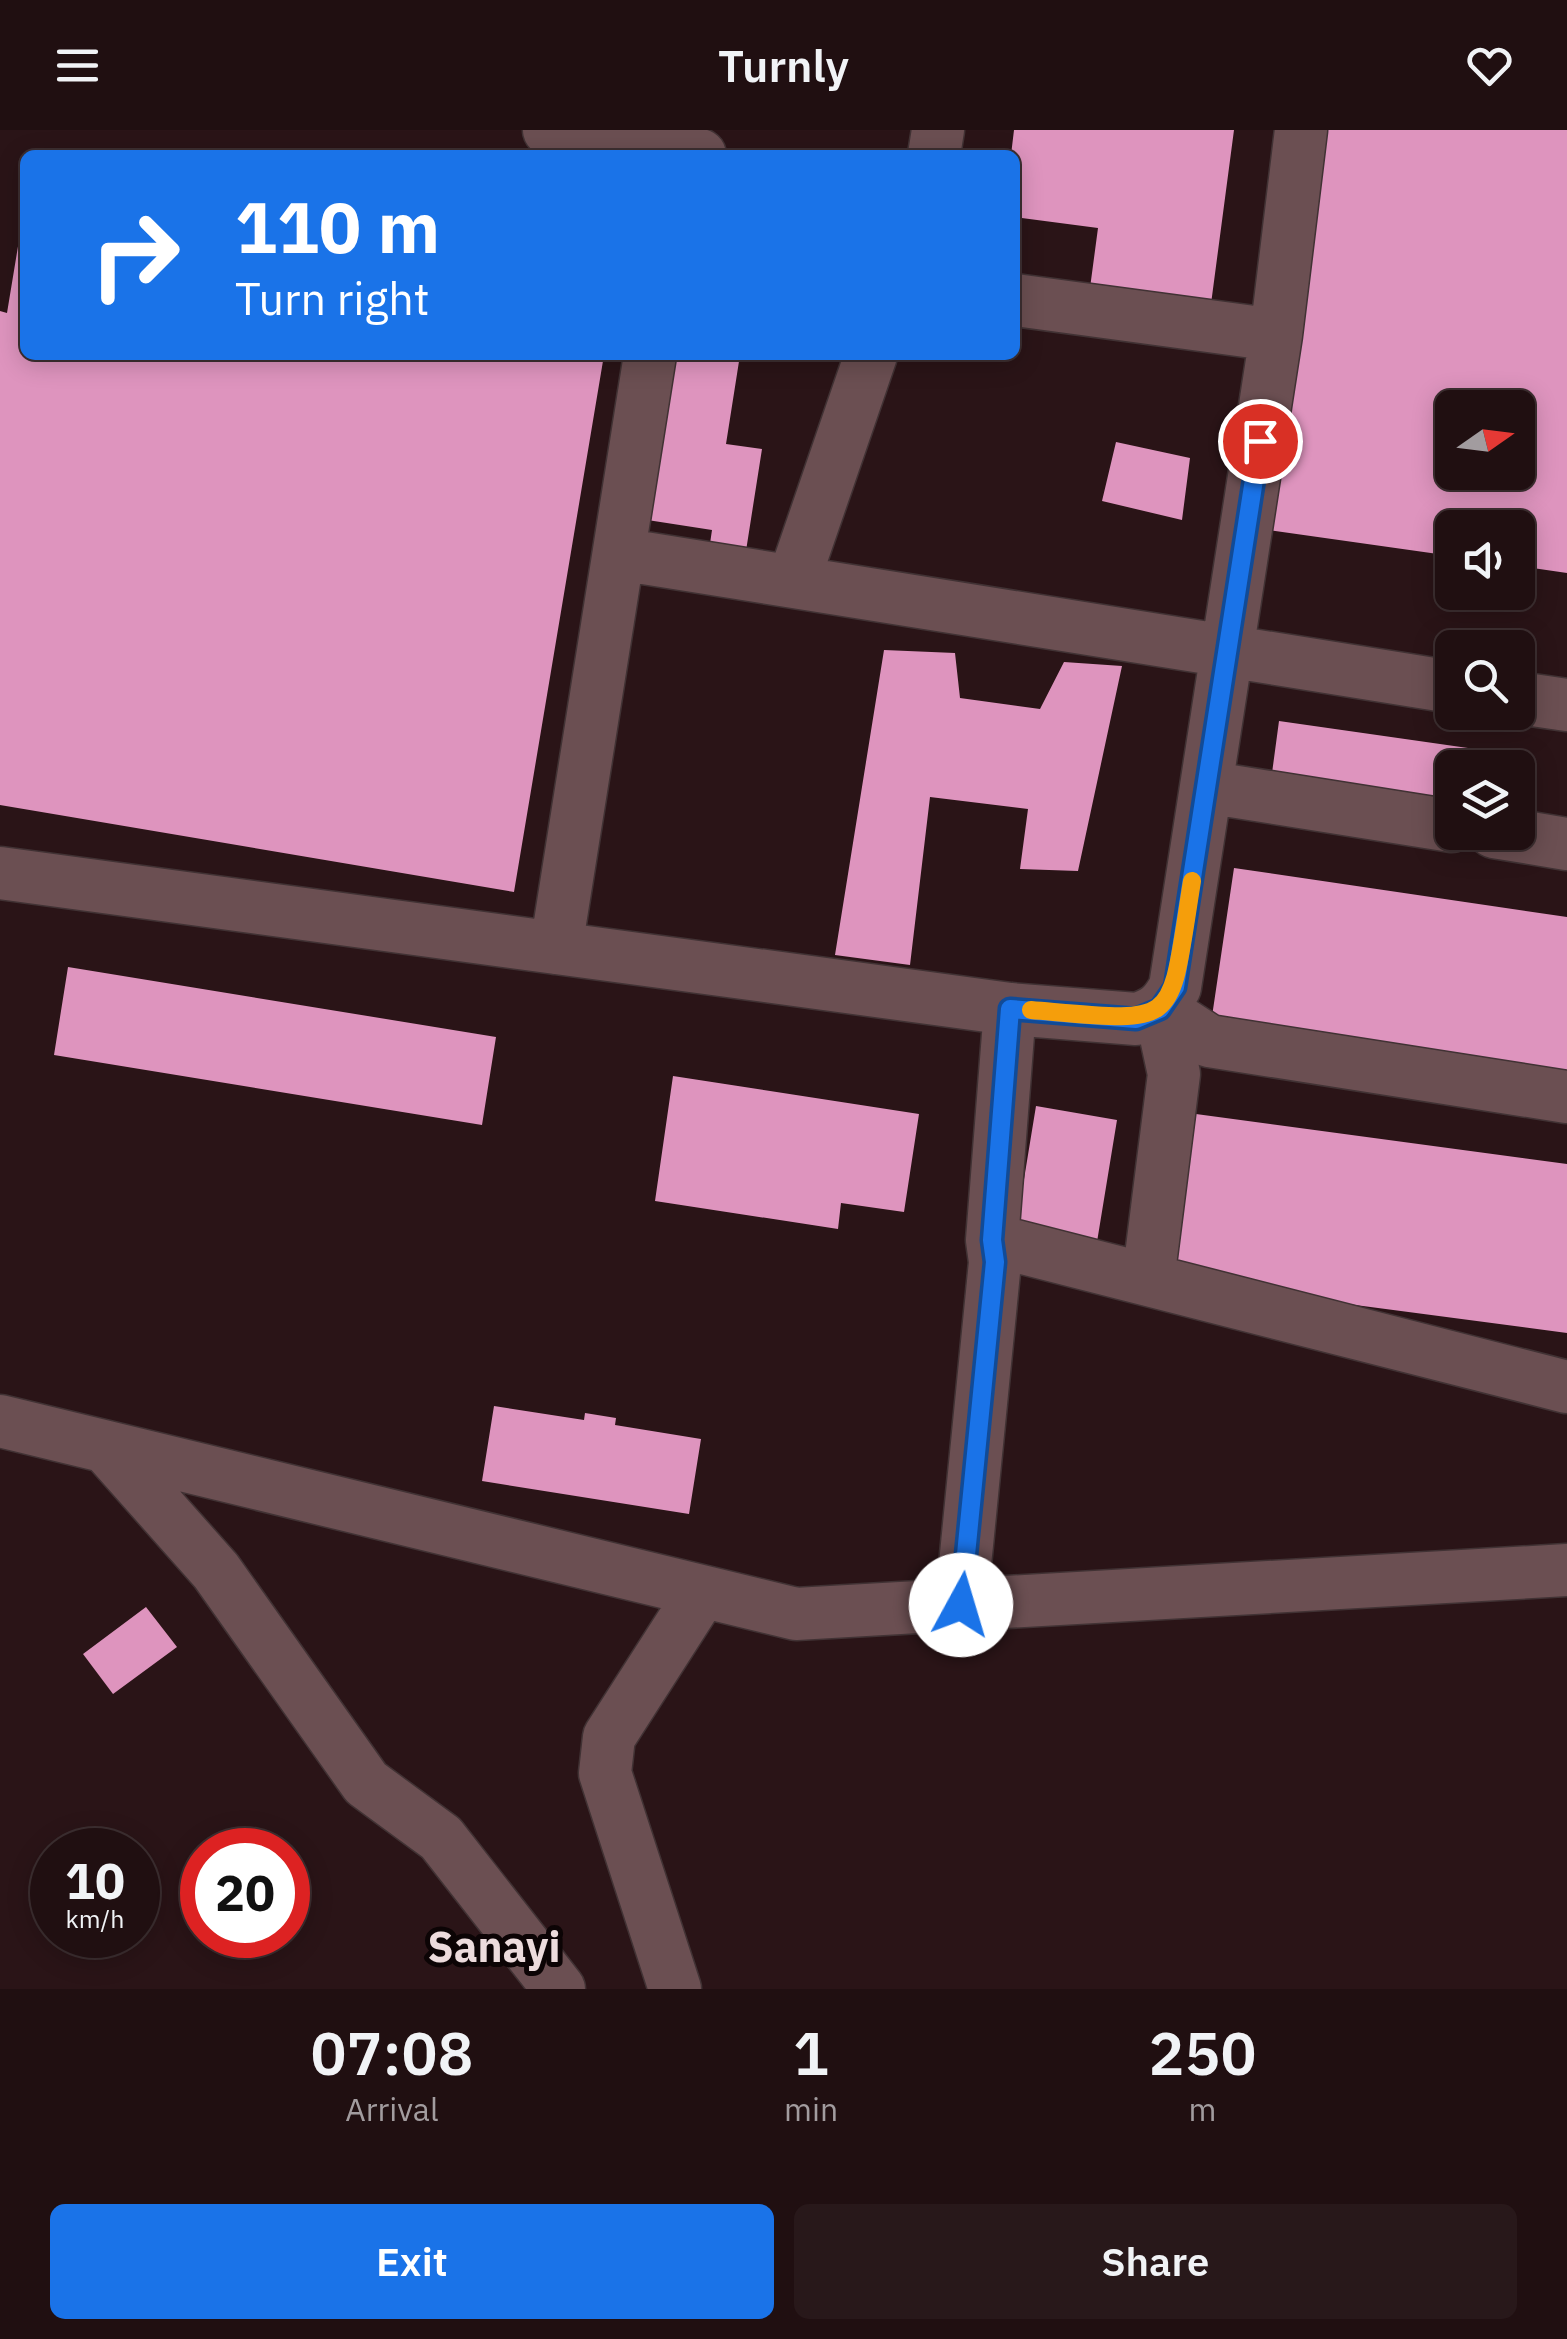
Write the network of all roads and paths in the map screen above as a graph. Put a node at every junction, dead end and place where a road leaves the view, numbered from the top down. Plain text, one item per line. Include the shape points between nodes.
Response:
1 (549, 130) edge
2 (1301, 130) edge
3 (688, 148) edge
4 (1020, 301) edge
5 (1276, 336) junction
6 (649, 360) edge
7 (869, 360) edge
8 (618, 554) junction
9 (793, 582) junction
10 (1227, 652) junction
11 (1435, 685) edge
12 (1535, 701) edge
13 (1567, 706) edge
14 (1206, 787) junction
15 (1435, 823) edge
16 (1535, 839) edge
17 (1567, 844) edge
18 (0, 873) edge
19 (556, 948) junction
20 (1010, 1009) junction
21 (1160, 1009) junction
22 (1567, 1097) edge
23 (992, 1240) junction
24 (1148, 1280) junction
25 (1567, 1387) edge
26 (0, 1422) edge
27 (106, 1447) junction
28 (1567, 1570) edge
29 (702, 1592) junction
30 (961, 1605) junction
31 (558, 1989) edge
32 (674, 1989) edge

1 - 3 lane
2 - 5 lane
4 - 5 lane
5 - 10 lane
6 - 8 lane
7 - 9 lane
8 - 9 lane
8 - 19 lane
9 - 10 lane
10 - 11 lane
10 - 14 lane
12 - 13 lane
14 - 15 lane
14 - 21 lane via 1175,987
16 - 17 lane
18 - 19 lane
19 - 20 lane
20 - 21 lane via 1136,1019
20 - 23 lane
21 - 22 lane via 1210,1041
21 - 24 lane via 1174,1074
23 - 24 lane
23 - 30 lane
24 - 25 lane
26 - 27 lane
27 - 29 lane
27 - 31 lane via 216,1571 366,1783 441,1838
28 - 30 lane
29 - 30 lane via 796,1614
29 - 32 lane via 610,1738 605,1773

